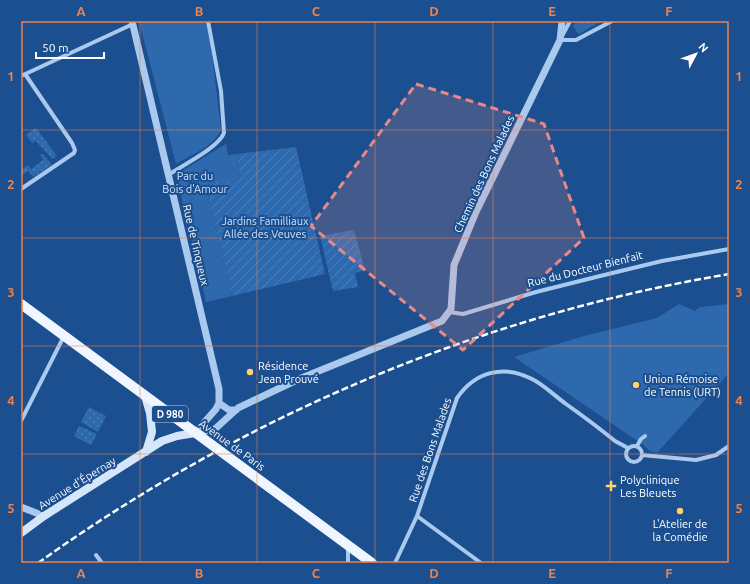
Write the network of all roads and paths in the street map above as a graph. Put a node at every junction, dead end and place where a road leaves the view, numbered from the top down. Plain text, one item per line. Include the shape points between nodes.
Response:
1 (208, 21) edge
2 (562, 21) edge
3 (570, 21) edge
4 (612, 21) edge
5 (132, 23) edge
6 (560, 40) junction
7 (23, 75) edge
8 (168, 175) junction
9 (21, 190) edge
10 (729, 249) edge
11 (21, 304) edge
12 (448, 312) junction
13 (64, 336) junction
14 (145, 396) junction
15 (219, 403) junction
16 (236, 410) junction
17 (21, 421) edge
18 (195, 433) junction
19 (646, 436) dead end
20 (637, 446) junction
21 (729, 446) edge
22 (626, 447) junction
23 (146, 452) junction
24 (642, 455) junction
25 (21, 507) edge
26 (44, 516) junction
27 (417, 516) junction
28 (21, 533) edge
29 (348, 546) junction
30 (96, 555) dead end
31 (102, 563) edge
32 (348, 563) edge
33 (372, 563) edge
34 (395, 563) edge
35 (481, 563) edge

1 - 8 street via 221,91 224,133 215,145
2 - 6 street, Chemin des Bons Malades
3 - 6 street, Chemin des Bons Malades
4 - 6 street via 576,40
5 - 7 street
5 - 8 street, Rue de Tinqueux
6 - 12 street, Chemin des Bons Malades via 476,212 454,264 451,309
7 - 9 street via 75,150
8 - 15 street, Rue de Tinqueux via 219,389
10 - 12 street, Rue du Docteur Bienfait via 662,261 596,277 463,314
11 - 13 main road, Avenue de Paris / D 980
12 - 16 street, Chemin des Bons Malades via 442,321 299,379
13 - 14 main road, Avenue de Paris / D 980
13 - 17 street
14 - 18 main road, Avenue de Paris / D 980
14 - 23 main road via 152,432
15 - 16 street via 230,410
15 - 18 street
16 - 18 street via 215,429
18 - 23 main road, Avenue d'Épernay via 162,441
18 - 29 main road, Avenue de Paris
19 - 20 street
20 - 22 street
20 - 24 street
21 - 24 street, Rue des Bons Malades via 716,455 696,460
22 - 24 street, Rue des Bons Malades via 626,455 631,461 639,461
22 - 27 street, Rue des Bons Malades via 532,379 511,371 493,372 475,380 464,388 457,398
23 - 26 main road, Avenue d'Épernay
25 - 26 street
26 - 28 main road, Avenue d'Épernay
27 - 34 street, Rue des Bons Malades
27 - 35 street, Rue des Bons Malades
29 - 32 street
29 - 33 main road, Avenue de Paris
30 - 31 street

